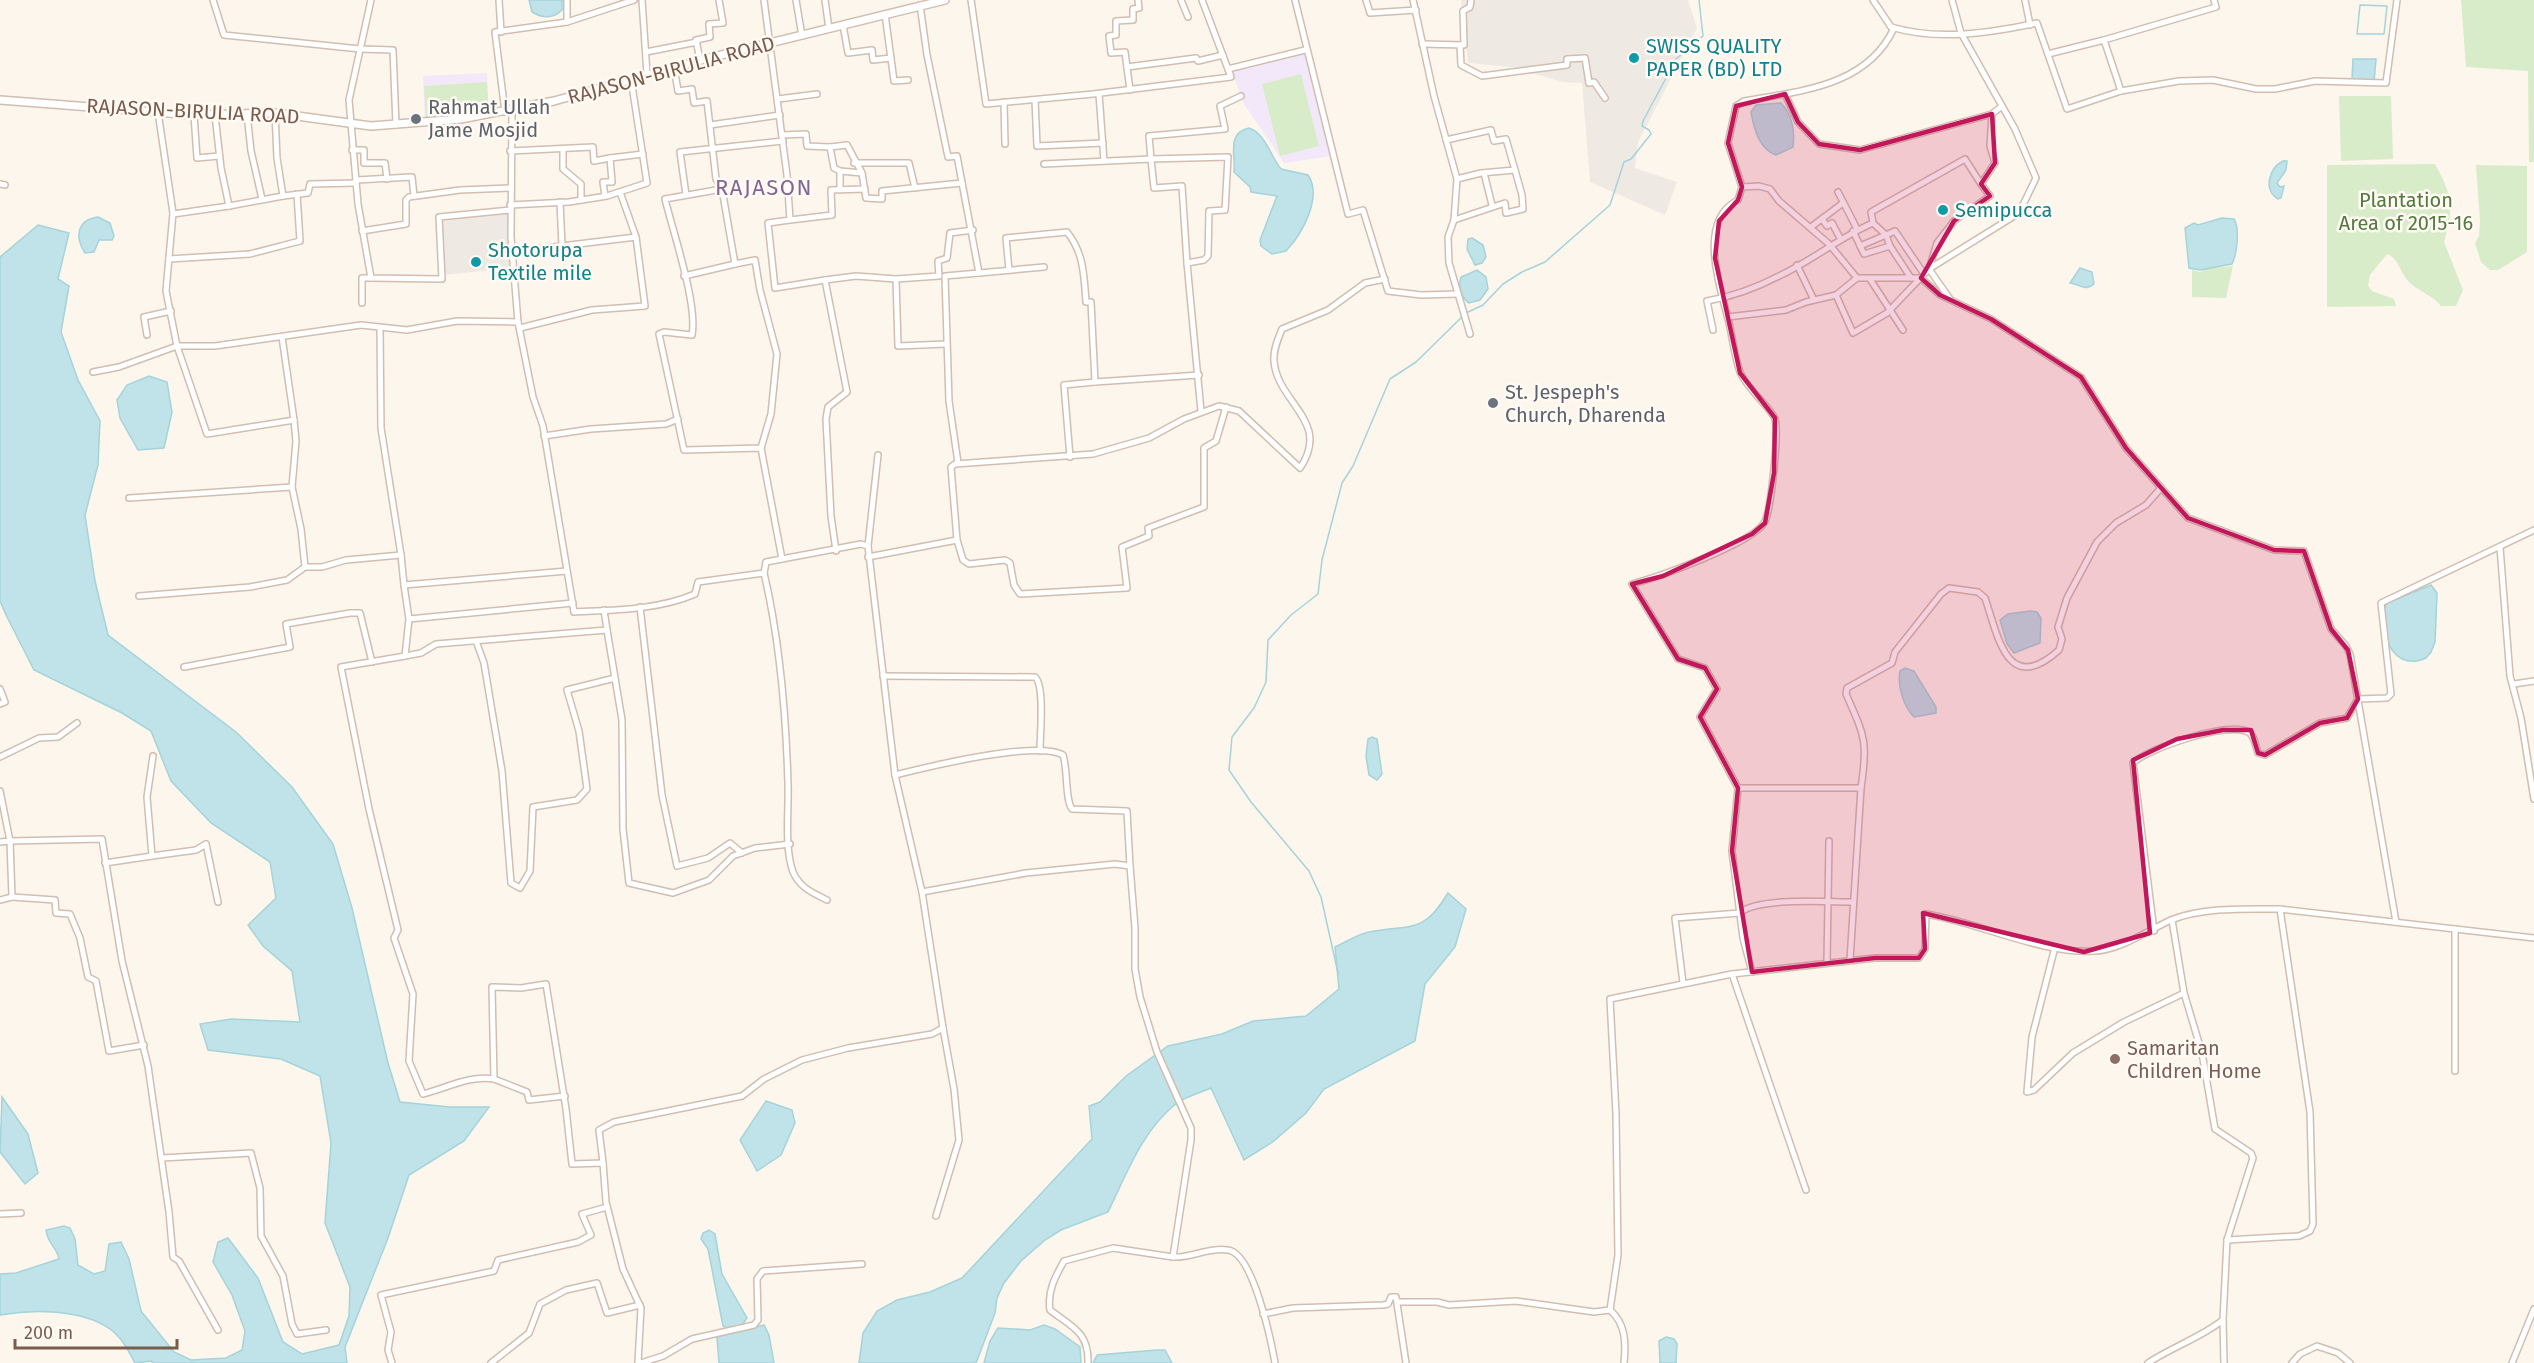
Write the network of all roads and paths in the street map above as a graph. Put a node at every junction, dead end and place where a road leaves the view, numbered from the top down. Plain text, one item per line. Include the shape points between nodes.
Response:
1 (213, 0) edge
2 (371, 0) edge
3 (500, 0) edge
4 (567, 0) edge
5 (634, 0) edge
6 (642, 0) edge
7 (719, 0) edge
8 (764, 0) edge
9 (796, 0) edge
10 (825, 0) edge
11 (971, 0) edge
12 (1138, 0) edge
13 (1181, 0) edge
14 (1202, 0) edge
15 (1295, 0) edge
16 (1366, 0) edge
17 (1413, 0) edge
18 (1471, 0) edge
19 (1873, 0) edge
20 (1952, 0) edge
21 (2025, 0) edge
22 (2214, 0) edge
23 (2397, 0) edge
24 (940, 1) edge
25 (918, 3) edge
26 (1416, 10) junction
27 (885, 14) junction
28 (1188, 17) dead end
29 (567, 22) junction
30 (843, 25) junction
31 (2030, 25) junction
32 (1894, 28) junction
33 (829, 29) junction
34 (501, 32) junction
35 (1961, 33) junction
36 (802, 36) junction
37 (2104, 40) junction
38 (697, 42) junction
39 (770, 43) junction
40 (1422, 44) junction
41 (1460, 45) junction
42 (360, 49) junction
43 (1305, 50) junction
44 (646, 52) junction
45 (2048, 54) junction
46 (1223, 56) junction
47 (891, 58) junction
48 (700, 60) junction
49 (674, 67) junction
50 (1127, 67) junction
51 (1228, 69) junction
52 (648, 74) junction
53 (632, 79) junction
54 (908, 80) dead end
55 (1130, 90) junction
56 (2121, 91) junction
57 (817, 94) dead end
58 (1099, 94) junction
59 (1785, 94) junction
60 (1241, 96) dead end
61 (1605, 98) dead end
62 (778, 99) junction
63 (0, 100) edge
64 (1035, 100) junction
65 (1004, 102) junction
66 (2002, 106) junction
67 (158, 112) junction
68 (509, 112) junction
69 (274, 113) junction
70 (247, 114) junction
71 (1992, 114) junction
72 (194, 115) junction
73 (215, 115) junction
74 (780, 115) junction
75 (350, 124) junction
76 (396, 125) junction
77 (710, 125) junction
78 (782, 138) junction
79 (1446, 140) junction
80 (1103, 143) junction
81 (1005, 144) dead end
82 (713, 147) junction
83 (830, 147) junction
84 (563, 149) junction
85 (352, 150) junction
86 (510, 151) junction
87 (643, 154) junction
88 (219, 156) junction
89 (609, 158) junction
90 (1151, 159) junction
91 (1104, 161) junction
92 (854, 163) junction
93 (1044, 164) dead end
94 (1515, 170) junction
95 (840, 171) junction
96 (862, 172) junction
97 (1484, 173) junction
98 (387, 179) junction
99 (1457, 179) junction
100 (356, 181) junction
101 (962, 183) junction
102 (1981, 184) junction
103 (1742, 187) junction
104 (510, 188) junction
105 (915, 188) junction
106 (722, 189) junction
107 (840, 189) junction
108 (865, 189) junction
109 (620, 192) junction
110 (1838, 192) dead end
111 (297, 194) junction
112 (686, 195) junction
113 (283, 196) junction
114 (414, 196) junction
115 (605, 196) junction
116 (262, 199) junction
117 (581, 200) junction
118 (560, 202) junction
119 (1844, 203) junction
120 (1492, 205) junction
121 (230, 206) junction
122 (510, 207) junction
123 (173, 214) junction
124 (1822, 219) junction
125 (790, 220) junction
126 (1454, 220) junction
127 (1873, 223) junction
128 (1811, 227) junction
129 (973, 230) junction
130 (1855, 230) junction
131 (362, 231) junction
132 (1886, 235) junction
133 (636, 237) junction
134 (1840, 238) junction
135 (1829, 244) junction
136 (562, 246) junction
137 (1860, 246) junction
138 (1890, 246) junction
139 (512, 252) junction
140 (169, 259) junction
141 (1187, 263) junction
142 (735, 264) junction
143 (1797, 265) junction
144 (1044, 267) dead end
145 (1929, 269) junction
146 (1009, 270) junction
147 (979, 273) junction
148 (684, 276) junction
149 (942, 276) junction
150 (1923, 276) junction
151 (371, 278) junction
152 (1857, 278) junction
153 (1911, 278) junction
154 (896, 279) junction
155 (1385, 279) junction
156 (1870, 279) junction
157 (825, 280) junction
158 (775, 288) junction
159 (760, 290) junction
160 (1458, 294) junction
161 (1836, 295) junction
162 (1724, 298) junction
163 (1814, 300) junction
164 (1951, 300) junction
165 (362, 303) dead end
166 (1890, 309) junction
167 (171, 312) junction
168 (1728, 317) junction
169 (519, 325) junction
170 (380, 328) junction
171 (1713, 330) dead end
172 (1903, 330) dead end
173 (1470, 334) dead end
174 (147, 335) dead end
175 (282, 337) junction
176 (946, 344) junction
177 (177, 346) junction
178 (93, 372) dead end
179 (1199, 375) junction
180 (1095, 382) junction
181 (1226, 407) junction
182 (1201, 411) junction
183 (678, 419) junction
184 (294, 420) junction
185 (544, 436) junction
186 (761, 448) junction
187 (878, 455) dead end
188 (1070, 457) junction
189 (958, 463) junction
190 (292, 487) junction
191 (2161, 488) junction
192 (129, 498) dead end
193 (2534, 530) edge
194 (957, 540) junction
195 (868, 546) junction
196 (2500, 547) junction
197 (836, 551) junction
198 (401, 555) junction
199 (868, 557) junction
200 (782, 559) junction
201 (305, 567) junction
202 (567, 571) junction
203 (764, 573) junction
204 (404, 585) junction
205 (140, 596) dead end
206 (573, 603) junction
207 (640, 607) junction
208 (604, 610) junction
209 (409, 619) junction
210 (607, 630) junction
211 (476, 641) junction
212 (405, 656) junction
213 (372, 662) junction
214 (184, 667) dead end
215 (883, 676) junction
216 (615, 678) junction
217 (2534, 681) edge
218 (2514, 684) junction
219 (0, 689) edge
220 (2358, 699) junction
221 (0, 704) edge
222 (77, 723) dead end
223 (1040, 751) junction
224 (153, 756) dead end
225 (0, 757) edge
226 (895, 775) junction
227 (1738, 788) junction
228 (1861, 788) junction
229 (0, 791) edge
230 (2534, 799) edge
231 (10, 841) junction
232 (1829, 841) dead end
233 (0, 842) edge
234 (790, 844) junction
235 (742, 853) junction
236 (152, 856) junction
237 (105, 863) junction
238 (1130, 866) junction
239 (922, 892) junction
240 (12, 897) junction
241 (0, 900) edge
242 (827, 900) dead end
243 (218, 902) dead end
244 (1827, 902) junction
245 (1852, 902) junction
246 (2280, 909) junction
247 (1740, 913) junction
248 (2172, 920) junction
249 (2396, 922) junction
250 (2455, 929) junction
251 (2154, 931) junction
252 (2534, 938) edge
253 (2055, 947) junction
254 (1850, 960) junction
255 (1827, 962) junction
256 (1752, 972) junction
257 (1732, 974) junction
258 (1683, 983) junction
259 (2184, 993) junction
260 (943, 1028) junction
261 (144, 1045) junction
262 (2455, 1071) dead end
263 (494, 1079) junction
264 (565, 1096) junction
265 (162, 1158) junction
266 (603, 1163) junction
267 (1806, 1190) dead end
268 (607, 1207) junction
269 (21, 1213) dead end
270 (0, 1214) edge
271 (936, 1216) dead end
272 (2227, 1239) junction
273 (1173, 1257) junction
274 (862, 1264) dead end
275 (1398, 1302) junction
276 (640, 1305) junction
277 (2534, 1309) edge
278 (1610, 1310) junction
279 (1263, 1314) junction
280 (2223, 1320) junction
281 (218, 1330) dead end
282 (326, 1330) dead end
283 (392, 1363) edge
284 (491, 1363) edge
285 (640, 1363) edge
286 (1088, 1363) edge
287 (1275, 1363) edge
288 (1406, 1363) edge
289 (1624, 1363) edge
290 (2148, 1363) edge
291 (2224, 1363) edge
292 (2292, 1363) edge
293 (2350, 1363) edge
294 (2512, 1363) edge

1 - 42 street via 224,35
2 - 42 street
3 - 34 street
4 - 29 street
5 - 29 street
6 - 44 street
7 - 38 street via 723,23 709,24 711,37
8 - 39 street
9 - 36 street
10 - 33 street
11 - 65 street via 986,104
12 - 50 street via 1133,20 1116,21 1116,35 1109,36 1110,52 1125,52
13 - 28 street
14 - 46 street
15 - 43 street
16 - 26 street via 1370,13
17 - 26 street
18 - 41 street via 1470,7 1463,11 1464,45
19 - 32 street
20 - 35 street
21 - 31 street
22 - 37 street via 2216,7
23 - 56 street via 2386,82 2315,81 2256,89 2213,80 2179,81
24 - 25 street, RAJASON-BIRULIA ROAD
25 - 27 street, RAJASON-BIRULIA ROAD
25 - 101 street via 948,157 957,156
26 - 40 street
27 - 30 street, RAJASON-BIRULIA ROAD
27 - 47 street
29 - 34 street
30 - 33 street, RAJASON-BIRULIA ROAD
30 - 47 street via 848,53 872,50 873,60
31 - 35 street
31 - 45 street via 2037,23
32 - 35 street via 1914,34
32 - 59 street via 1887,43 1860,68 1831,85
33 - 36 street, RAJASON-BIRULIA ROAD
34 - 68 street via 495,32
35 - 66 street
36 - 39 street, RAJASON-BIRULIA ROAD
37 - 45 street
37 - 56 street
38 - 44 street
38 - 48 street
39 - 48 street, RAJASON-BIRULIA ROAD
39 - 62 street
40 - 41 street
40 - 79 street
41 - 61 street via 1461,65 1482,76 1567,65 1567,59 1585,58 1589,83 1594,81
42 - 75 street via 349,100
42 - 76 street via 393,50
43 - 51 street
43 - 155 street via 1348,214 1363,210
44 - 52 street
45 - 56 street via 2067,109
46 - 50 street
46 - 51 street
47 - 54 street via 894,81
48 - 49 street, RAJASON-BIRULIA ROAD
49 - 52 street, RAJASON-BIRULIA ROAD
49 - 77 street via 678,91 692,89 694,103 707,101
50 - 55 street
51 - 55 street via 1231,77
52 - 53 street, RAJASON-BIRULIA ROAD
53 - 68 street, RAJASON-BIRULIA ROAD
53 - 87 street
55 - 58 street
57 - 62 street
58 - 64 street
58 - 80 street
59 - 71 street via 1798,122 1819,144 1860,150
59 - 103 street via 1736,106 1728,143
60 - 90 street via 1220,106 1225,129 1149,136
62 - 74 street
63 - 67 street, RAJASON-BIRULIA ROAD
64 - 65 street
64 - 80 street via 1037,146
65 - 81 street
66 - 71 street
66 - 145 street via 2036,178 2019,213
67 - 72 street, RAJASON-BIRULIA ROAD
67 - 123 street
68 - 76 street, RAJASON-BIRULIA ROAD
68 - 86 street
69 - 70 street, RAJASON-BIRULIA ROAD
69 - 75 street, RAJASON-BIRULIA ROAD
69 - 113 street
70 - 73 street, RAJASON-BIRULIA ROAD
70 - 116 street
71 - 102 street via 1990,146 1995,163
72 - 73 street, RAJASON-BIRULIA ROAD
72 - 88 street via 197,158
73 - 88 street
74 - 77 street
74 - 78 street
75 - 76 street, RAJASON-BIRULIA ROAD
75 - 85 street
77 - 82 street
78 - 82 street
78 - 83 street via 806,134 807,146
78 - 125 street
79 - 94 street via 1491,130 1494,141 1506,139
79 - 99 street
80 - 91 street
82 - 106 street via 716,179
82 - 112 street via 680,152
83 - 92 street via 847,145
83 - 95 street via 834,168
84 - 86 street
84 - 89 street via 593,147 594,161
84 - 117 street via 563,169 581,184
85 - 98 street via 363,150 364,164 385,163
85 - 100 street
86 - 104 street
87 - 89 street
87 - 109 street via 647,183
88 - 121 street
89 - 115 street via 612,182 603,182
90 - 91 street
90 - 141 street via 1154,188 1182,186
90 - 141 street via 1228,157 1225,210 1209,211 1208,256
91 - 93 street
92 - 96 street
92 - 105 street via 909,163
94 - 97 street
94 - 120 street via 1523,209 1506,213 1505,203
95 - 96 street
95 - 107 street
96 - 108 street
97 - 99 street
97 - 120 street
98 - 100 street
98 - 114 street via 412,177
99 - 126 street
100 - 111 street via 310,184 308,193
100 - 131 street
101 - 105 street
101 - 129 street
102 - 127 street via 1965,159 1871,212
102 - 145 street via 1990,196 1954,221 1937,243
103 - 128 street via 1770,189
103 - 162 street via 1738,200 1719,221 1715,241
104 - 114 street
104 - 122 street
105 - 108 street via 882,191 882,199 866,198
106 - 112 street
106 - 142 street
107 - 108 street
107 - 125 street via 831,190 832,215
109 - 115 street
109 - 133 street
110 - 119 street
111 - 113 street
111 - 140 street via 300,241 250,254
112 - 148 street via 665,199
113 - 116 street
114 - 131 street via 406,200 406,224
115 - 117 street
116 - 121 street
117 - 118 street
118 - 122 street
118 - 136 street
119 - 124 street
119 - 130 street
120 - 126 street
121 - 123 street
122 - 139 street
122 - 151 street via 439,217 442,279
123 - 140 street
124 - 128 street
124 - 134 street via 1827,226 1832,223
125 - 158 street via 768,223
126 - 160 street via 1448,237 1449,263
127 - 130 street
127 - 132 street
128 - 135 street
129 - 147 street
129 - 149 street via 950,233 947,258 938,261
130 - 134 street
130 - 137 street
131 - 151 street
132 - 137 street
132 - 138 street
132 - 150 street via 1895,231
133 - 136 street
133 - 169 street via 645,306 592,310
134 - 135 street
135 - 143 street
135 - 152 street
136 - 139 street
137 - 138 street via 1864,254
138 - 153 street
139 - 169 street
140 - 167 street via 166,291
141 - 179 street
142 - 148 street
142 - 159 street via 755,261
143 - 162 street
143 - 163 street
144 - 146 street
145 - 150 street
145 - 164 street
146 - 147 street
146 - 180 street via 1006,238 1067,232 1078,245 1086,302 1091,302
147 - 149 street
148 - 183 street via 693,333 659,334
149 - 154 street
149 - 176 street
150 - 153 street
150 - 164 street via 1940,295
150 - 166 street
151 - 165 street via 362,278
152 - 156 street
152 - 161 street
153 - 156 street
154 - 157 street via 856,276
154 - 176 street via 898,346
155 - 160 street via 1388,291 1399,294
155 - 181 street via 1365,283 1328,310 1282,329 1275,352 1276,370 1308,423 1310,439 1300,468 1239,411
156 - 166 street
157 - 158 street
157 - 197 street via 847,392 828,407 826,419
158 - 159 street
159 - 186 street via 777,354 771,414
160 - 173 street
161 - 163 street
161 - 166 street via 1853,333
162 - 168 street
162 - 171 street via 1707,301
163 - 168 street via 1786,310
164 - 191 street via 1991,319 2081,377 2126,448
166 - 172 street
167 - 174 street via 144,317
167 - 177 street
168 - 227 street via 1740,373 1775,418 1774,472 1765,523 1752,534 1664,576 1632,584 1678,659 1705,668 1717,689 1700,717
169 - 170 street via 457,321 407,330
169 - 185 street
170 - 175 street via 361,325
170 - 198 street via 381,428
175 - 177 street via 215,346
175 - 184 street
176 - 189 street
177 - 178 street
177 - 184 street via 207,434
179 - 180 street
179 - 182 street
180 - 188 street via 1064,385
181 - 182 street
181 - 194 street via 1216,441 1204,448 1204,507 1148,528 1149,536 1122,547 1127,588 1020,594 1010,563 1005,560 969,564 963,560
182 - 188 street via 1149,438
183 - 185 street via 666,424
183 - 186 street via 684,450
184 - 190 street
185 - 202 street
186 - 200 street
187 - 195 street
188 - 189 street
189 - 194 street via 951,467 950,483
190 - 192 street
190 - 201 street
191 - 220 street via 2188,518 2274,550 2304,551 2333,633 2349,650
191 - 228 street via 2146,505 2097,542 2067,598 2058,627 2062,639 2059,650 2035,666 2017,665 2005,657 1984,597 1978,592 1949,588 1895,652 1892,663 1847,688 1864,737
193 - 196 street
194 - 199 street
195 - 197 street via 861,544
195 - 199 street
196 - 218 street via 2510,676
196 - 220 street via 2381,603 2391,694 2387,698
197 - 200 street
198 - 201 street
198 - 204 street
199 - 215 street
200 - 203 street via 766,562
201 - 205 street via 287,580 250,587
202 - 204 street
202 - 206 street
203 - 207 street via 698,582 695,594
203 - 234 street via 777,642
204 - 209 street
206 - 208 street via 574,612
206 - 209 street
207 - 208 street
207 - 235 street via 662,795 678,866 708,858 730,843
208 - 210 street
209 - 212 street
210 - 211 street
210 - 216 street
211 - 212 street via 436,644
211 - 216 street via 484,663 502,771 511,883 520,888 530,871 532,807 577,800 587,789 579,731 567,690
212 - 213 street
213 - 214 street via 360,613 350,613 286,624 290,647
213 - 263 street via 341,667 398,930 394,938 413,994 409,1061 423,1094 482,1077
215 - 223 street via 1035,677 1041,693
215 - 226 street
216 - 235 street via 622,720 628,884 673,893 709,880 733,856
217 - 218 street
218 - 230 street
219 - 221 street via 5,702
220 - 249 street
220 - 251 street via 2347,718 2320,723 2265,755 2258,753 2252,735 2246,730 2223,730 2178,739 2133,763
222 - 225 street via 58,737 39,738
223 - 226 street via 957,761
223 - 238 street via 1063,755 1068,773 1068,805 1072,809 1127,811
224 - 236 street via 147,797
226 - 239 street
227 - 228 street
227 - 247 street via 1732,851
228 - 245 street
229 - 231 street
231 - 233 street
231 - 237 street via 102,839
231 - 240 street
232 - 244 street
234 - 235 street
234 - 242 street via 793,871 805,890
236 - 237 street
236 - 243 street via 196,850 206,844
237 - 261 street via 122,961
238 - 239 street via 1115,864 1026,873
238 - 273 street via 1135,969 1157,1052 1191,1128
239 - 260 street
240 - 241 street
240 - 261 street via 55,900 56,913 70,914 80,938 88,977 96,981 109,1051
244 - 245 street
244 - 247 street via 1746,907
244 - 255 street
245 - 254 street
246 - 248 street via 2239,909
246 - 249 street
246 - 272 street via 2310,1112 2313,1224 2310,1231 2299,1236
247 - 256 street
247 - 258 street via 1675,918
248 - 251 street
248 - 259 street
249 - 250 street
250 - 252 street
250 - 262 street
251 - 253 street via 2099,951
253 - 254 street via 1926,914 1925,949 1919,958
253 - 259 street via 2032,1036 2027,1092 2034,1090 2073,1053 2124,1022
254 - 255 street
255 - 256 street
256 - 257 street
257 - 258 street
257 - 267 street
258 - 278 street via 1610,999 1618,1256
259 - 272 street via 2202,1053 2215,1129 2253,1158
260 - 266 street via 932,1034 802,1060 764,1079 742,1096 614,1122 600,1130
260 - 271 street via 959,1140
261 - 265 street
263 - 264 street via 527,1092 529,1100
263 - 264 street via 492,987 546,984
264 - 266 street via 572,1164
265 - 281 street via 173,1257 179,1261
265 - 282 street via 251,1153 260,1188 261,1236 283,1276 292,1324 297,1334
266 - 268 street
268 - 276 street via 623,1269
268 - 283 street via 582,1214 591,1235 578,1242 498,1260 494,1271 381,1295 391,1332 388,1350
269 - 270 street
272 - 280 street
273 - 279 street via 1208,1250 1235,1252 1253,1278
273 - 286 street via 1113,1248 1064,1261 1050,1289 1050,1310 1083,1336
274 - 285 street via 763,1272 758,1279 758,1320 754,1325 692,1339 663,1356
275 - 278 street via 1449,1305 1516,1301 1594,1312
275 - 279 street via 1391,1297 1383,1305 1293,1308
275 - 288 street
276 - 284 street via 608,1313 597,1284 566,1290 540,1304 529,1332
276 - 285 street
277 - 294 street
278 - 289 street via 1623,1329
279 - 287 street
280 - 290 street
280 - 291 street
292 - 293 street via 2317,1346 2338,1353

